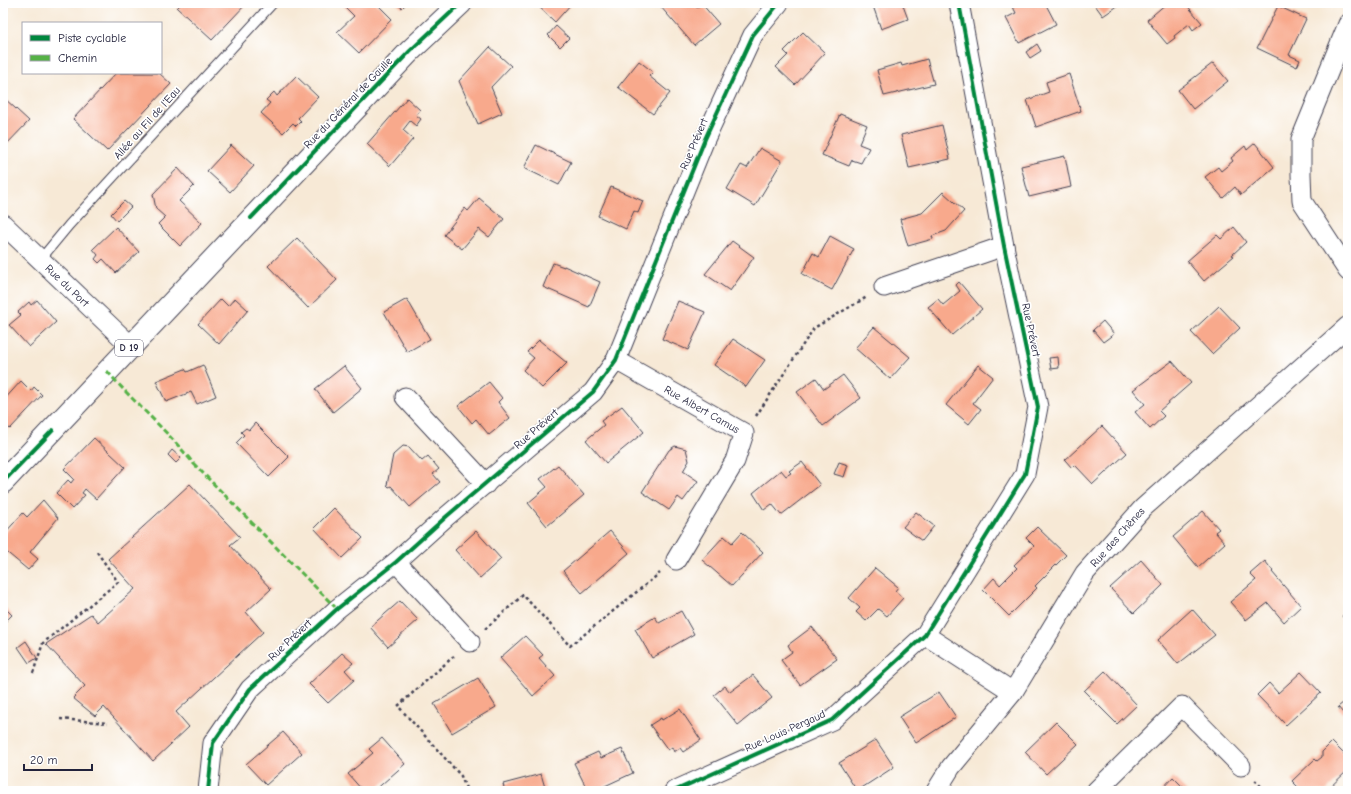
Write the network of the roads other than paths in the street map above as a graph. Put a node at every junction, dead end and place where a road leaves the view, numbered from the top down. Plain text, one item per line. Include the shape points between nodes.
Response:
1 (273, 3) edge
2 (461, 3) edge
3 (779, 3) edge
4 (959, 3) edge
5 (1348, 24) edge
6 (3, 224) edge
7 (1004, 246) junction
8 (40, 260) junction
9 (1348, 271) edge
10 (884, 287) road end
11 (1348, 326) edge
12 (131, 346) junction
13 (616, 360) junction
14 (405, 397) dead end
15 (3, 482) edge
16 (486, 484) junction
17 (676, 560) road end
18 (396, 562) junction
19 (925, 635) junction
20 (470, 642) road end
21 (1013, 692) junction
22 (1241, 766) dead end
23 (208, 791) edge
24 (674, 791) edge
25 (936, 791) edge
26 (1096, 791) edge

1 - 8 lane, Allée au Fil de l'Eau via 69,225
2 - 12 main road, Rue du Général de Gaulle / D 19 via 404,57
3 - 13 street, Rue Prévert via 753,35 705,139
4 - 7 street, Rue Prévert
5 - 9 street via 1301,139 1302,201
6 - 8 street, Rue du Port
7 - 10 street
7 - 19 street, Rue Prévert via 1038,407 1025,474
8 - 12 street, Rue du Port
11 - 21 street, Rue des Chênes via 1143,508 1085,573
12 - 15 main road, Rue du Général de Gaulle / D 19
13 - 16 street, Rue Prévert via 594,392
13 - 17 street, Rue Albert Camus via 744,433 735,461
14 - 16 street
16 - 18 street, Rue Prévert via 446,516
18 - 20 street
18 - 23 street, Rue Prévert via 336,609 250,689 213,742
19 - 21 street
19 - 24 street, Rue Louis Pergaud via 832,720
21 - 25 street, Rue des Chênes via 951,767
22 - 26 street via 1182,706

